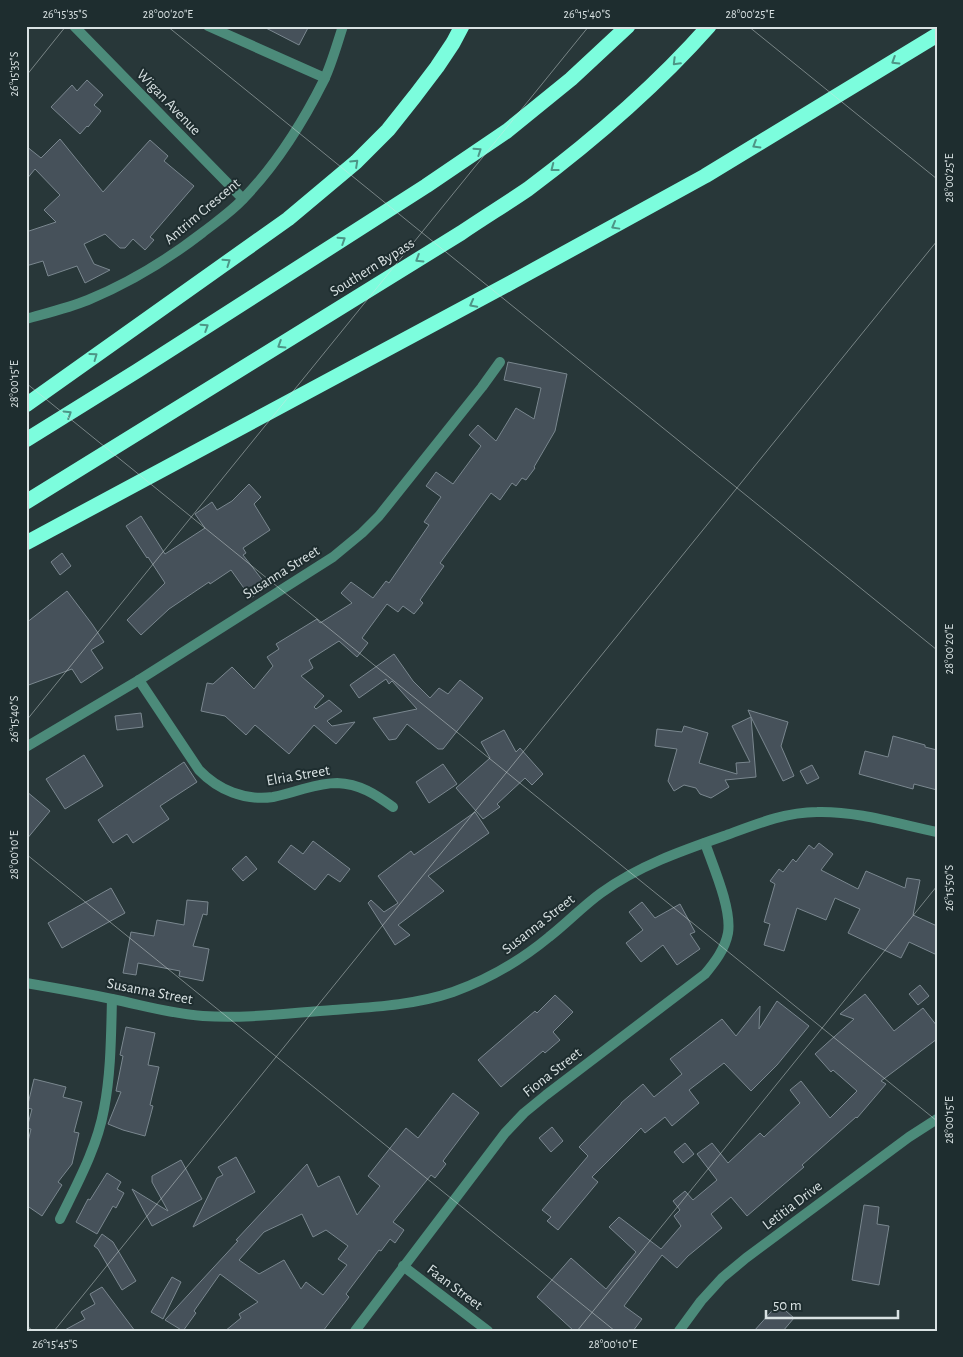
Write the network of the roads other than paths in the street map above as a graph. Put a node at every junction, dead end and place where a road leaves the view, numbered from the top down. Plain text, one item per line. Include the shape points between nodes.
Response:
1 (74, 26) edge
2 (208, 26) edge
3 (343, 26) edge
4 (462, 26) edge
5 (628, 26) edge
6 (710, 26) edge
7 (937, 36) edge
8 (325, 78) junction
9 (243, 199) junction
10 (26, 319) edge
11 (500, 362) dead end
12 (26, 405) edge
13 (26, 440) edge
14 (26, 502) edge
15 (26, 543) edge
16 (139, 680) junction
17 (26, 747) edge
18 (393, 807) dead end
19 (937, 832) edge
20 (705, 843) junction
21 (26, 983) edge
22 (112, 999) junction
23 (937, 1119) edge
24 (60, 1219) dead end
25 (404, 1266) junction
26 (355, 1331) edge
27 (488, 1331) edge
28 (679, 1331) edge

1 - 9 street, Wigan Avenue
2 - 8 street
3 - 8 street, Antrim Crescent
12 -> 4 highway via 288,219 356,162 388,130 415,96
13 -> 5 highway via 507,131
6 -> 14 highway, Southern Bypass via 650,87 526,190
7 -> 15 highway via 705,176
8 - 9 street, Antrim Crescent via 293,135 269,170
9 - 10 street, Antrim Crescent via 175,254 141,275 88,300
11 - 16 street, Susanna Street via 362,534 333,557
16 - 17 street, Susanna Street
16 - 18 street, Elria Street via 199,770 230,791 272,797 337,783 372,792
19 - 20 street, Susanna Street via 863,816 815,812 762,822
20 - 22 street, Susanna Street via 656,861 616,883 534,950 500,972 422,1001 355,1009 222,1017 172,1012
20 - 25 street, Fiona Street via 728,918 728,933 716,962 705,974 524,1113
21 - 22 street, Susanna Street
22 - 24 street via 109,1079 104,1111 84,1169
23 - 28 street, Letitia Drive via 740,1263 701,1301
25 - 26 street, Fiona Street
25 - 27 street, Faan Street

